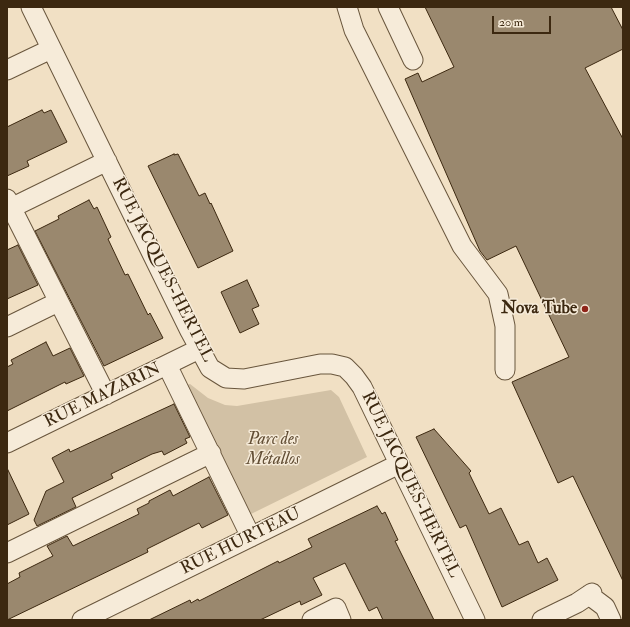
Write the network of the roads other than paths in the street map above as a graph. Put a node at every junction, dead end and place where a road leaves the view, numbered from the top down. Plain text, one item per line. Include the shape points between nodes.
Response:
1 (31, 7) edge
2 (347, 7) edge
3 (388, 7) edge
4 (51, 48) junction
5 (413, 60) dead end
6 (7, 70) edge
7 (107, 161) junction
8 (9, 205) edge
9 (58, 302) junction
10 (7, 327) edge
11 (199, 349) junction
12 (168, 365) junction
13 (505, 370) dead end
14 (106, 395) junction
15 (7, 443) edge
16 (211, 453) junction
17 (399, 464) junction
18 (251, 537) junction
19 (7, 554) edge
20 (82, 620) edge
21 (312, 620) edge
22 (341, 620) edge
23 (476, 620) edge
24 (542, 620) edge
25 (611, 620) edge

1 - 4 street, RUE JACQUES-HERTEL
2 - 13 street via 354,30 462,246 498,294 505,326
3 - 5 street
4 - 6 street
4 - 7 street, RUE JACQUES-HERTEL
7 - 8 street
7 - 11 street, RUE JACQUES-HERTEL
8 - 9 street
9 - 10 street
9 - 14 street
11 - 12 street, RUE MAZARIN
11 - 17 street, RUE JACQUES-HERTEL via 210,368 226,378 244,379 320,364 345,367 362,387
12 - 14 street, RUE MAZARIN
12 - 16 street
14 - 15 street, RUE MAZARIN
16 - 18 street
16 - 19 street
17 - 18 street, RUE HURTEAU
17 - 23 street, RUE JACQUES-HERTEL
18 - 20 street, RUE HURTEAU
21 - 22 street via 336,608
24 - 25 street via 591,594 605,607

